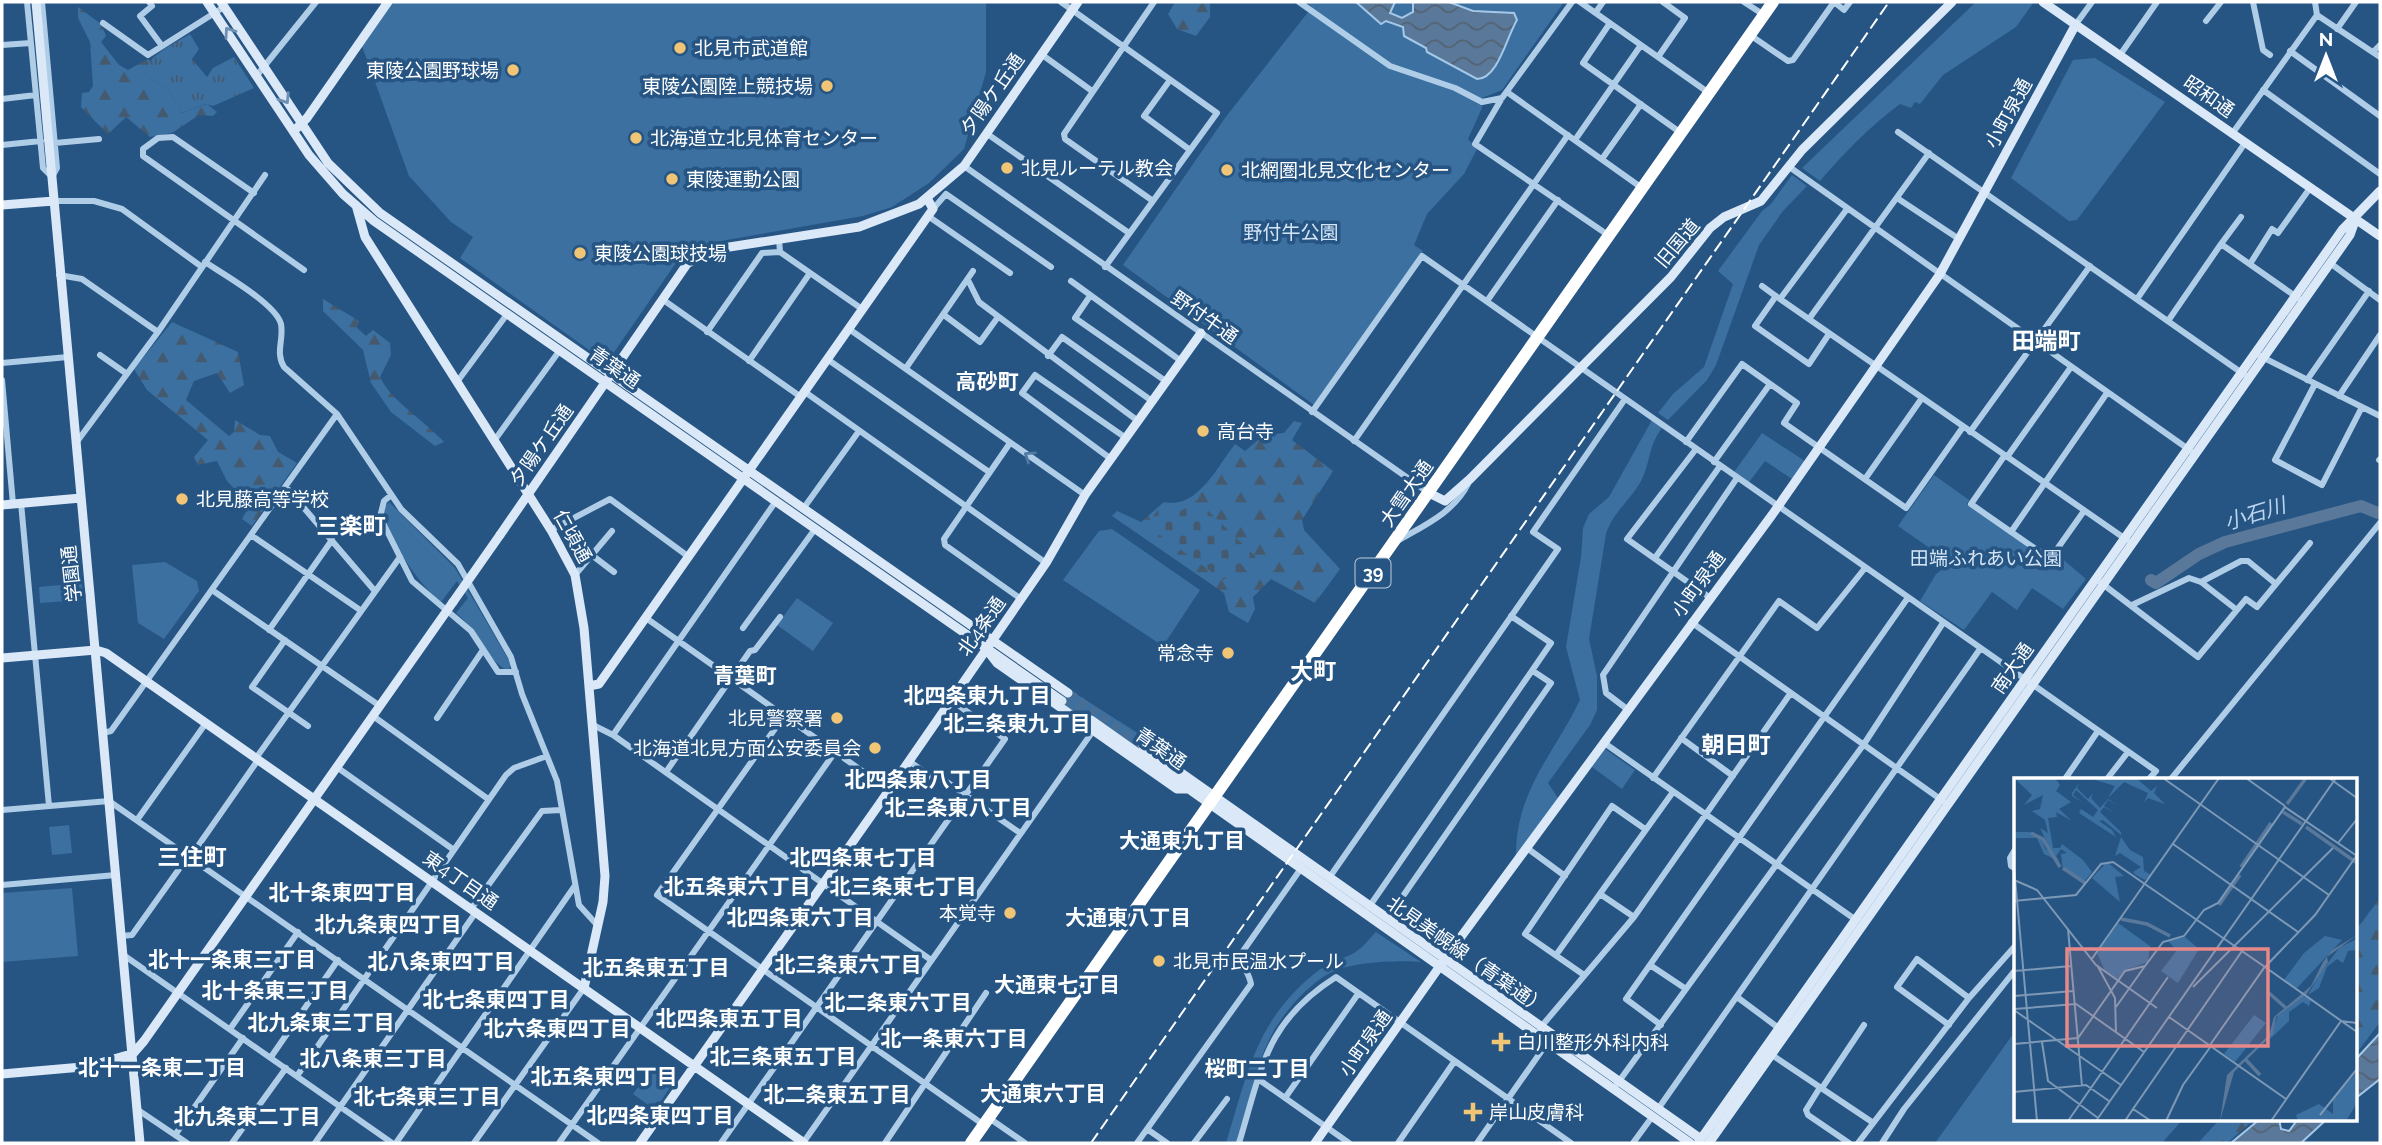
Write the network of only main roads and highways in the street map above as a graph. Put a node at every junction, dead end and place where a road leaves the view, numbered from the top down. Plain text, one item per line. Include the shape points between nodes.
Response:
1 (1773, 2) edge
2 (971, 1143) edge

1 - 2 highway, 大雪大通 / 39

